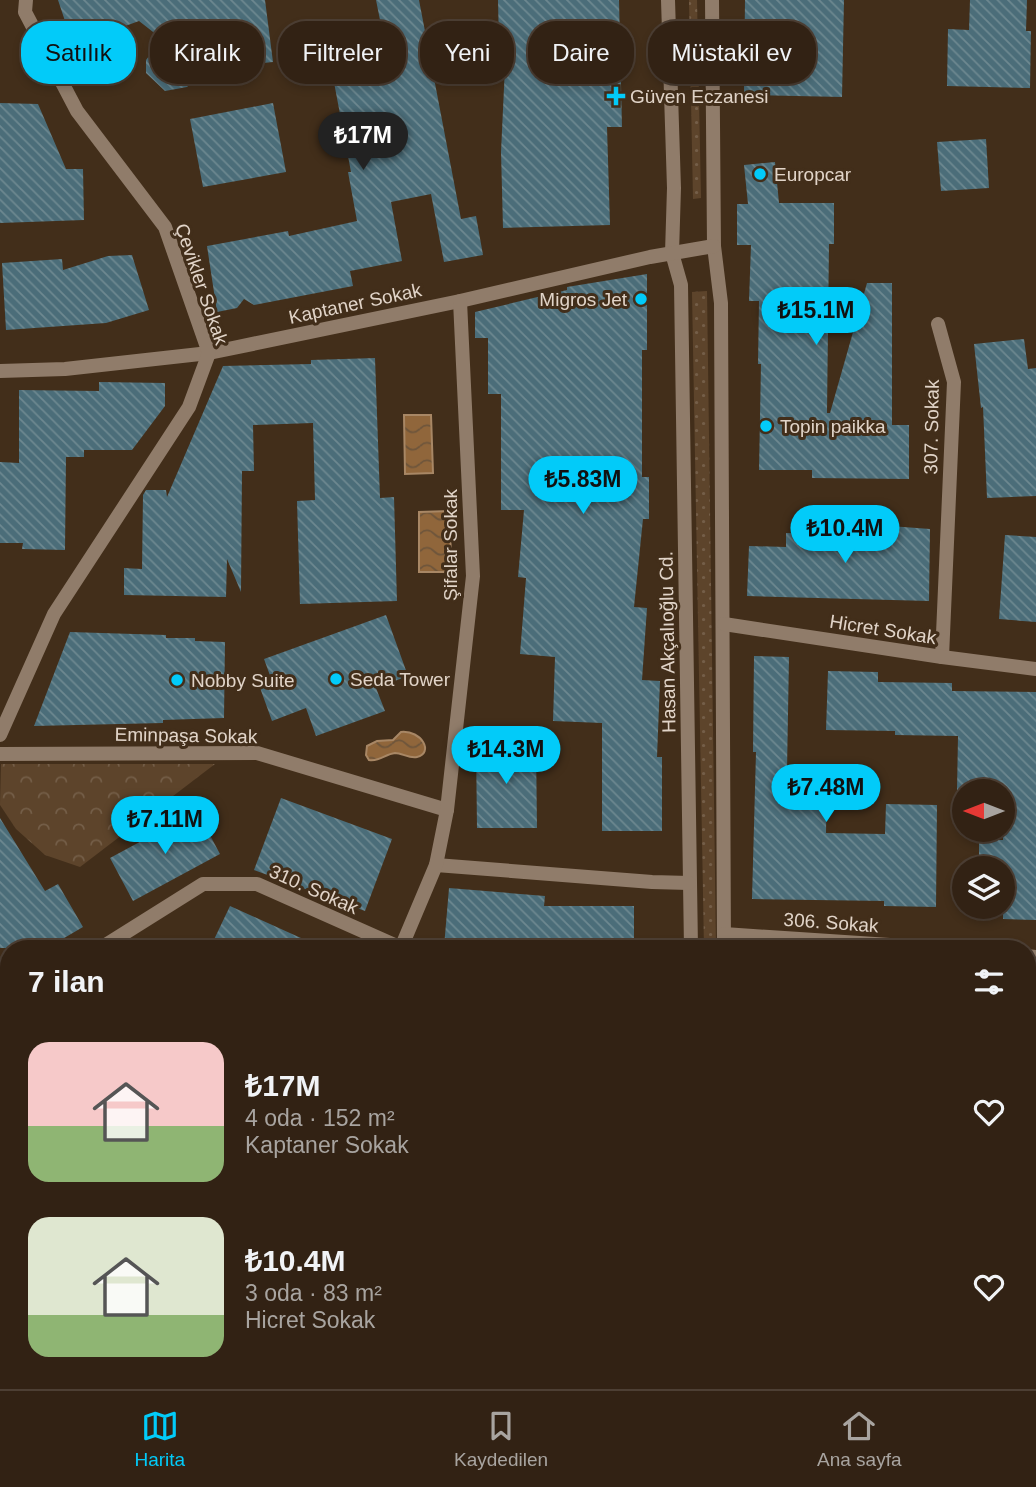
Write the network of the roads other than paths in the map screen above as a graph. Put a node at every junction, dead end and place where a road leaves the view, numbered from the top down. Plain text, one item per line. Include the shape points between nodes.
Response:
1 (26, 0) edge
2 (668, 0) edge
3 (712, 0) edge
4 (714, 246) junction
5 (672, 253) junction
6 (460, 301) junction
7 (938, 324) dead end
8 (209, 353) junction
9 (0, 371) edge
10 (724, 624) junction
11 (942, 657) junction
12 (1036, 669) edge
13 (0, 735) edge
14 (0, 754) edge
15 (447, 810) junction
16 (436, 864) junction
17 (689, 883) junction
18 (114, 940) edge
19 (383, 940) edge
20 (404, 940) edge
21 (691, 940) edge
22 (724, 940) edge

1 - 8 street, Çevikler Sokak via 25,12 77,111 164,227
2 - 5 street, Hasan Akçalıoğlu Cd.
3 - 4 street
4 - 5 street, Kaptaner Sokak
4 - 10 street via 721,303
5 - 6 street, Kaptaner Sokak
5 - 17 street, Hasan Akçalıoğlu Cd. via 681,285
6 - 8 street, Kaptaner Sokak
6 - 15 street, Şifalar Sokak via 473,576
7 - 11 street, 307. Sokak via 954,382
8 - 9 street, Kaptaner Sokak via 65,369
8 - 13 street, Çevikler Sokak via 189,407 54,614
10 - 11 street, Hicret Sokak
10 - 22 street
11 - 12 street, Hicret Sokak
14 - 15 street, Eminpaşa Sokak via 257,753
15 - 16 street, Şifalar Sokak
16 - 17 street
16 - 20 street, Şifalar Sokak
17 - 21 street, Hasan Akçalıoğlu Cd.
18 - 19 street, 310. Sokak via 203,884 257,884

